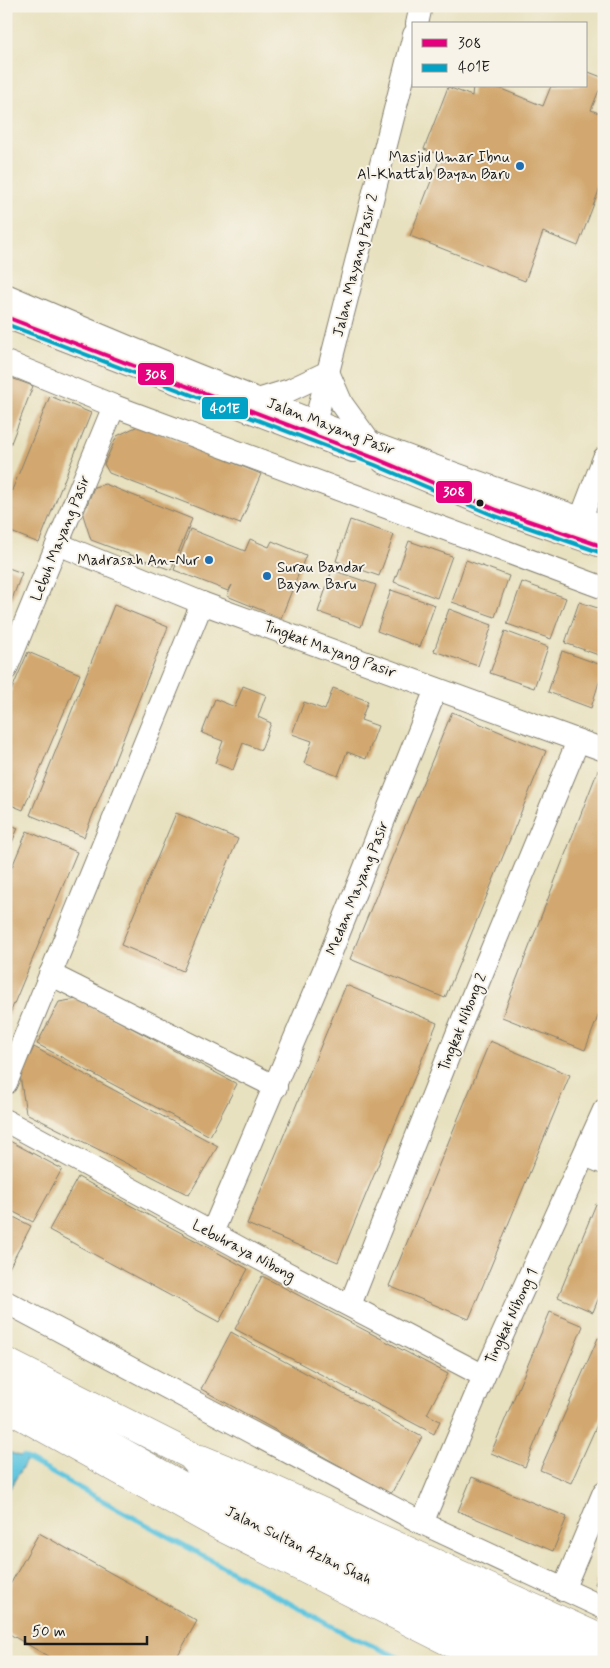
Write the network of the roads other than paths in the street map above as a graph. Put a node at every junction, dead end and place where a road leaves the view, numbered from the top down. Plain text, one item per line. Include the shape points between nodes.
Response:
1 (421, 6) edge
2 (417, 22) edge
3 (412, 43) edge
4 (13, 301) edge
5 (6, 362) edge
6 (328, 372) junction
7 (261, 399) junction
8 (114, 406) junction
9 (313, 428) junction
10 (368, 441) junction
11 (604, 458) edge
12 (581, 518) junction
13 (604, 526) edge
14 (58, 544) junction
15 (604, 547) edge
16 (604, 588) edge
17 (202, 603) junction
18 (6, 669) edge
19 (436, 688) junction
20 (578, 741) junction
21 (604, 750) edge
22 (50, 974) junction
23 (6, 1083) edge
24 (276, 1087) junction
25 (604, 1110) edge
26 (6, 1121) edge
27 (594, 1159) edge
28 (212, 1233) junction
29 (6, 1302) edge
30 (350, 1305) junction
31 (6, 1362) edge
32 (484, 1376) junction
33 (6, 1387) edge
34 (6, 1407) edge
35 (190, 1455) junction
36 (604, 1492) edge
37 (422, 1524) junction
38 (563, 1590) junction
39 (453, 1606) junction
40 (604, 1608) edge
41 (604, 1640) edge
42 (489, 1662) edge
43 (545, 1662) edge
44 (600, 1662) edge

1 - 2 street
3 - 6 street, Jalan Mayang Pasir 2
4 - 7 street, Jalan Mayang Pasir
4 - 9 street, Jalan Mayang Pasir
5 - 8 street
6 - 7 street
6 - 9 street, Jalan Mayang Pasir 2
6 - 10 street via 342,404
7 - 9 street, Jalan Mayang Pasir
8 - 14 street, Lebuh Mayang Pasir
8 - 16 street
9 - 10 street, Jalan Mayang Pasir
9 - 15 street, Jalan Mayang Pasir via 377,460 497,510
10 - 12 street, Jalan Mayang Pasir
11 - 12 street
12 - 13 street, Jalan Mayang Pasir
14 - 17 street, Tingkat Mayang Pasir
14 - 18 street, Lebuh Mayang Pasir
17 - 19 street, Tingkat Mayang Pasir
17 - 22 street
19 - 20 street, Tingkat Mayang Pasir
19 - 24 street, Medan Mayang Pasir
20 - 21 street, Tingkat Mayang Pasir
20 - 30 street, Tingkat Nibong 2
22 - 23 street
22 - 24 street
24 - 28 street, Medan Mayang Pasir
25 - 27 street, Tingkat Nibong 1
26 - 28 street, Lebuhraya Nibong
27 - 32 street, Tingkat Nibong 1
28 - 30 street, Lebuhraya Nibong
29 - 37 street
30 - 32 street, Lebuhraya Nibong
31 - 35 main road, Jalan Sultan Azlan Shah
32 - 37 street, Tingkat Nibong 1
33 - 39 main road, Jalan Sultan Azlan Shah via 250,1524
34 - 42 main road, Jalan Sultan Azlan Shah via 225,1529
35 - 39 main road, Jalan Sultan Azlan Shah via 207,1474
35 - 41 main road, Jalan Sultan Azlan Shah via 250,1478
36 - 38 street
37 - 38 street
38 - 40 street
39 - 43 main road, Jalan Sultan Azlan Shah
39 - 44 main road, Jalan Sultan Azlan Shah

